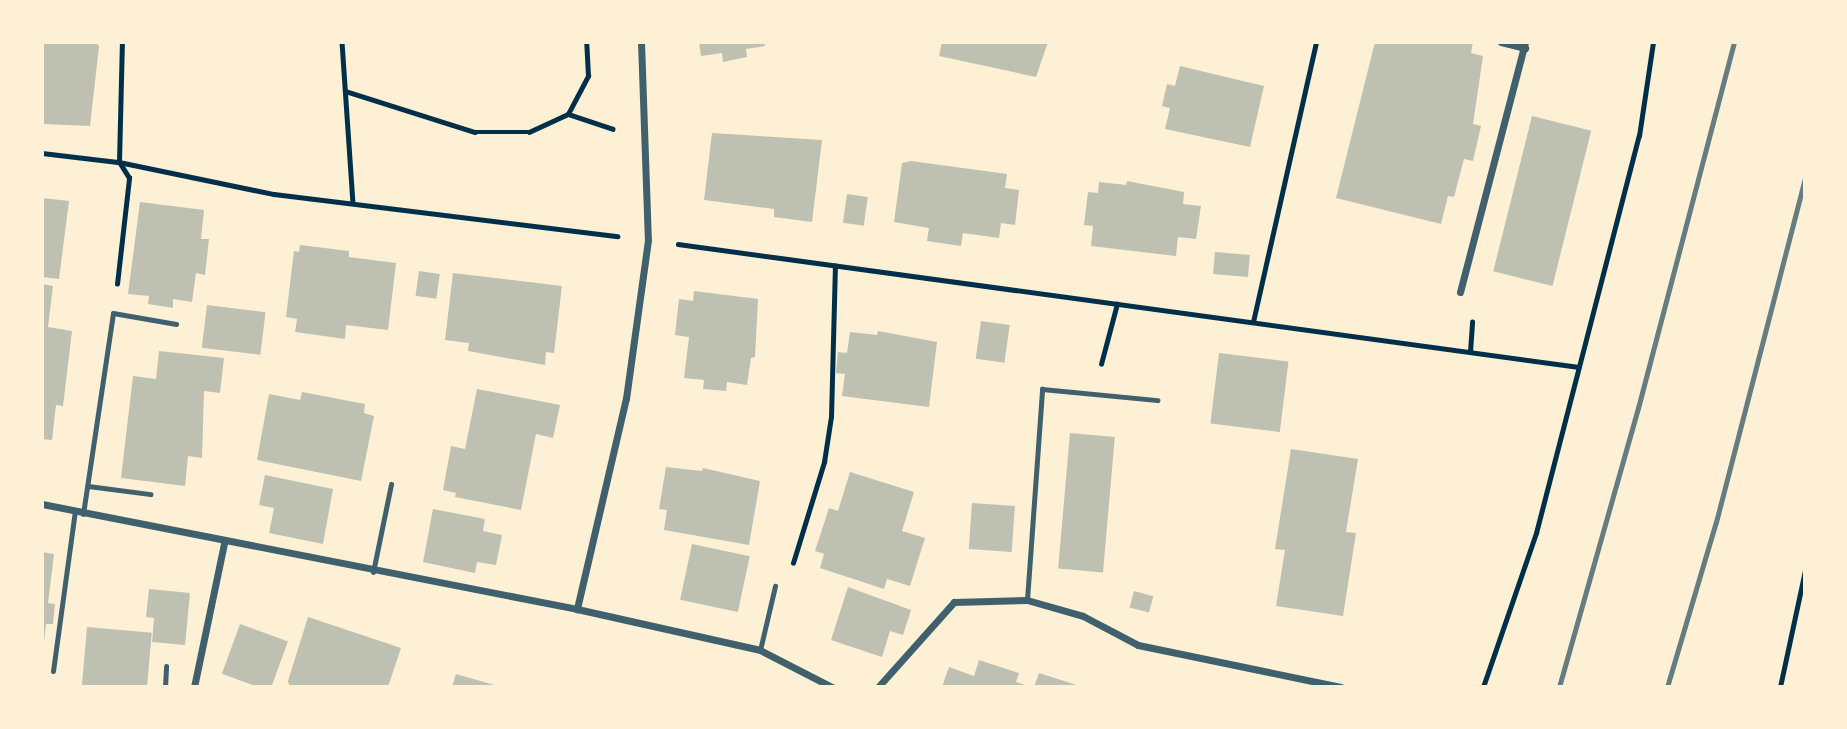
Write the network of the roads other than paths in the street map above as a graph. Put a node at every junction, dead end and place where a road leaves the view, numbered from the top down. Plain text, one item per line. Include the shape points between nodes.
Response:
1 (640, 42) edge
2 (1501, 42) edge
3 (1525, 45) edge
4 (1460, 292) dead end
5 (176, 324) dead end
6 (1157, 400) dead end
7 (391, 484) dead end
8 (88, 485) junction
9 (150, 494) dead end
10 (42, 505) edge
11 (75, 511) junction
12 (83, 514) junction
13 (224, 543) junction
14 (373, 572) junction
15 (775, 586) road end
16 (1027, 600) junction
17 (577, 609) junction
18 (760, 650) junction
19 (166, 666) dead end
20 (52, 671) dead end
21 (165, 687) edge
22 (194, 687) edge
23 (832, 687) edge
24 (878, 687) edge
25 (1340, 687) edge

1 - 17 street via 649,240 626,398
2 - 3 street
3 - 4 street
5 - 8 lane via 113,313
6 - 16 lane via 1042,389
7 - 14 lane
8 - 9 lane
8 - 12 lane
10 - 11 street
11 - 12 street
11 - 20 lane
12 - 13 street
13 - 14 street
13 - 22 street
14 - 17 street
15 - 18 lane
16 - 24 street via 954,602
16 - 25 street via 1083,616 1139,645
17 - 18 street
18 - 23 street
19 - 21 lane

